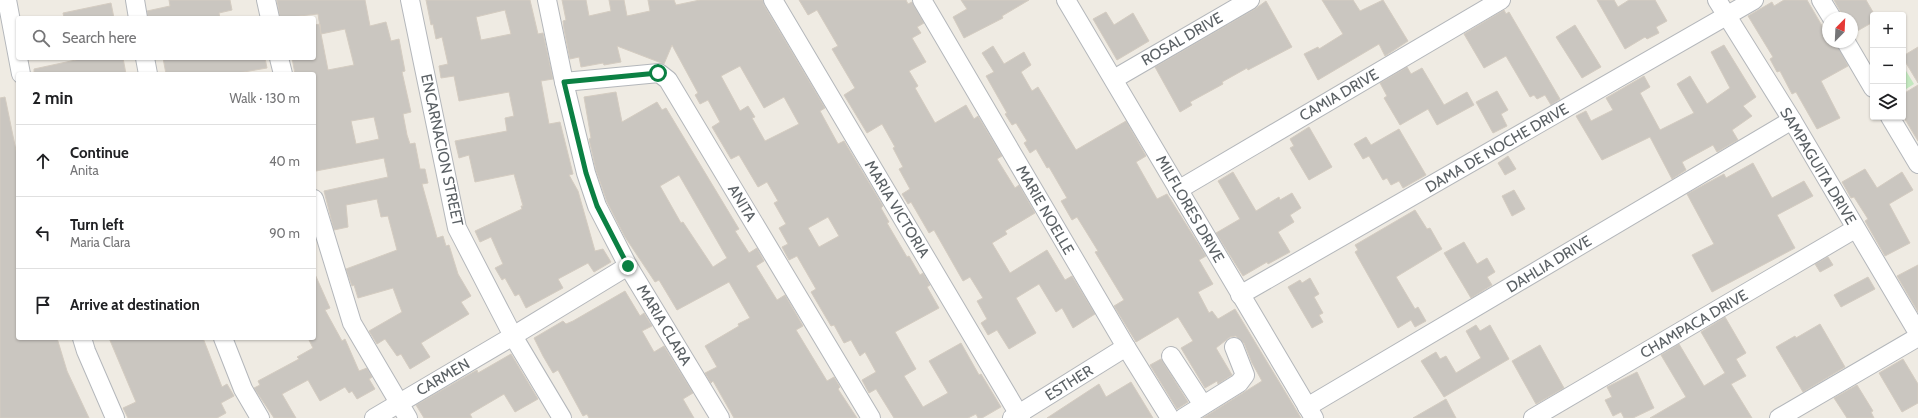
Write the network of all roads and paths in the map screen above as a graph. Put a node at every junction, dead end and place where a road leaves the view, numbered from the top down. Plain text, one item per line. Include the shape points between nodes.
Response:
1 (7, 0) edge
2 (135, 0) edge
3 (266, 0) edge
4 (410, 0) edge
5 (547, 0) edge
6 (773, 0) edge
7 (922, 0) edge
8 (1066, 0) edge
9 (1250, 0) edge
10 (1500, 0) edge
11 (1717, 0) edge
12 (1754, 0) edge
13 (1821, 0) edge
14 (1828, 12) edge
15 (138, 16) edge
16 (270, 16) edge
17 (1726, 16) junction
18 (16, 39) edge
19 (1850, 48) edge
20 (19, 60) edge
21 (145, 60) edge
22 (280, 60) edge
23 (21, 72) edge
24 (148, 72) edge
25 (282, 72) edge
26 (1114, 79) junction
27 (564, 82) junction
28 (1871, 84) edge
29 (1792, 120) junction
30 (1892, 120) edge
31 (1918, 164) edge
32 (1178, 190) junction
33 (316, 206) edge
34 (1855, 229) junction
35 (628, 266) junction
36 (1240, 295) junction
37 (1918, 333) edge
38 (514, 336) junction
39 (1918, 337) edge
40 (83, 340) edge
41 (225, 340) edge
42 (1126, 347) junction
43 (1234, 347) dead end
44 (1171, 356) dead end
45 (1203, 405) junction
46 (404, 410) edge
47 (1311, 412) edge
48 (1017, 417) edge
49 (115, 418) edge
50 (260, 418) edge
51 (374, 418) edge
52 (562, 418) edge
53 (720, 418) edge
54 (872, 418) edge
55 (1170, 418) edge
56 (1183, 418) edge
57 (1533, 418) edge
58 (1779, 418) edge

1 - 18 street
2 - 15 street
3 - 16 street
4 - 38 street, ENCARNACION STREET via 457,228
5 - 27 street, MARIA CLARA
6 - 48 street, MARIA VICTORIA
7 - 42 street, MARIE NOELLE
8 - 26 street, MILFLORES DRIVE
9 - 26 street, ROSAL DRIVE
10 - 32 street, CAMIA DRIVE
11 - 17 street, SAMPAGUITA DRIVE
12 - 17 street, DAMA DE NOCHE DRIVE
13 - 14 street
17 - 29 street, SAMPAGUITA DRIVE
17 - 36 street, DAMA DE NOCHE DRIVE
19 - 28 street
20 - 23 street
21 - 24 street
22 - 25 street
26 - 32 street, MILFLORES DRIVE
27 - 35 street, MARIA CLARA via 595,200
27 - 54 street, ANITA via 658,73 668,80
29 - 34 street, SAMPAGUITA DRIVE
29 - 47 street, DAHLIA DRIVE
30 - 31 street
32 - 36 street, MILFLORES DRIVE
33 - 46 street via 352,323
34 - 37 street, SAMPAGUITA DRIVE
34 - 57 street, CHAMPACA DRIVE
35 - 38 street, CARMEN
35 - 53 street, MARIA CLARA
36 - 47 street, MILFLORES DRIVE
38 - 46 street, CARMEN
38 - 52 street, ENCARNACION STREET
39 - 58 street
40 - 49 street
41 - 50 street via 243,390
42 - 48 street, ESTHER
42 - 55 street, MARIE NOELLE
43 - 45 street via 1245,375 1239,383
44 - 45 street
45 - 56 street
46 - 51 street, CARMEN

